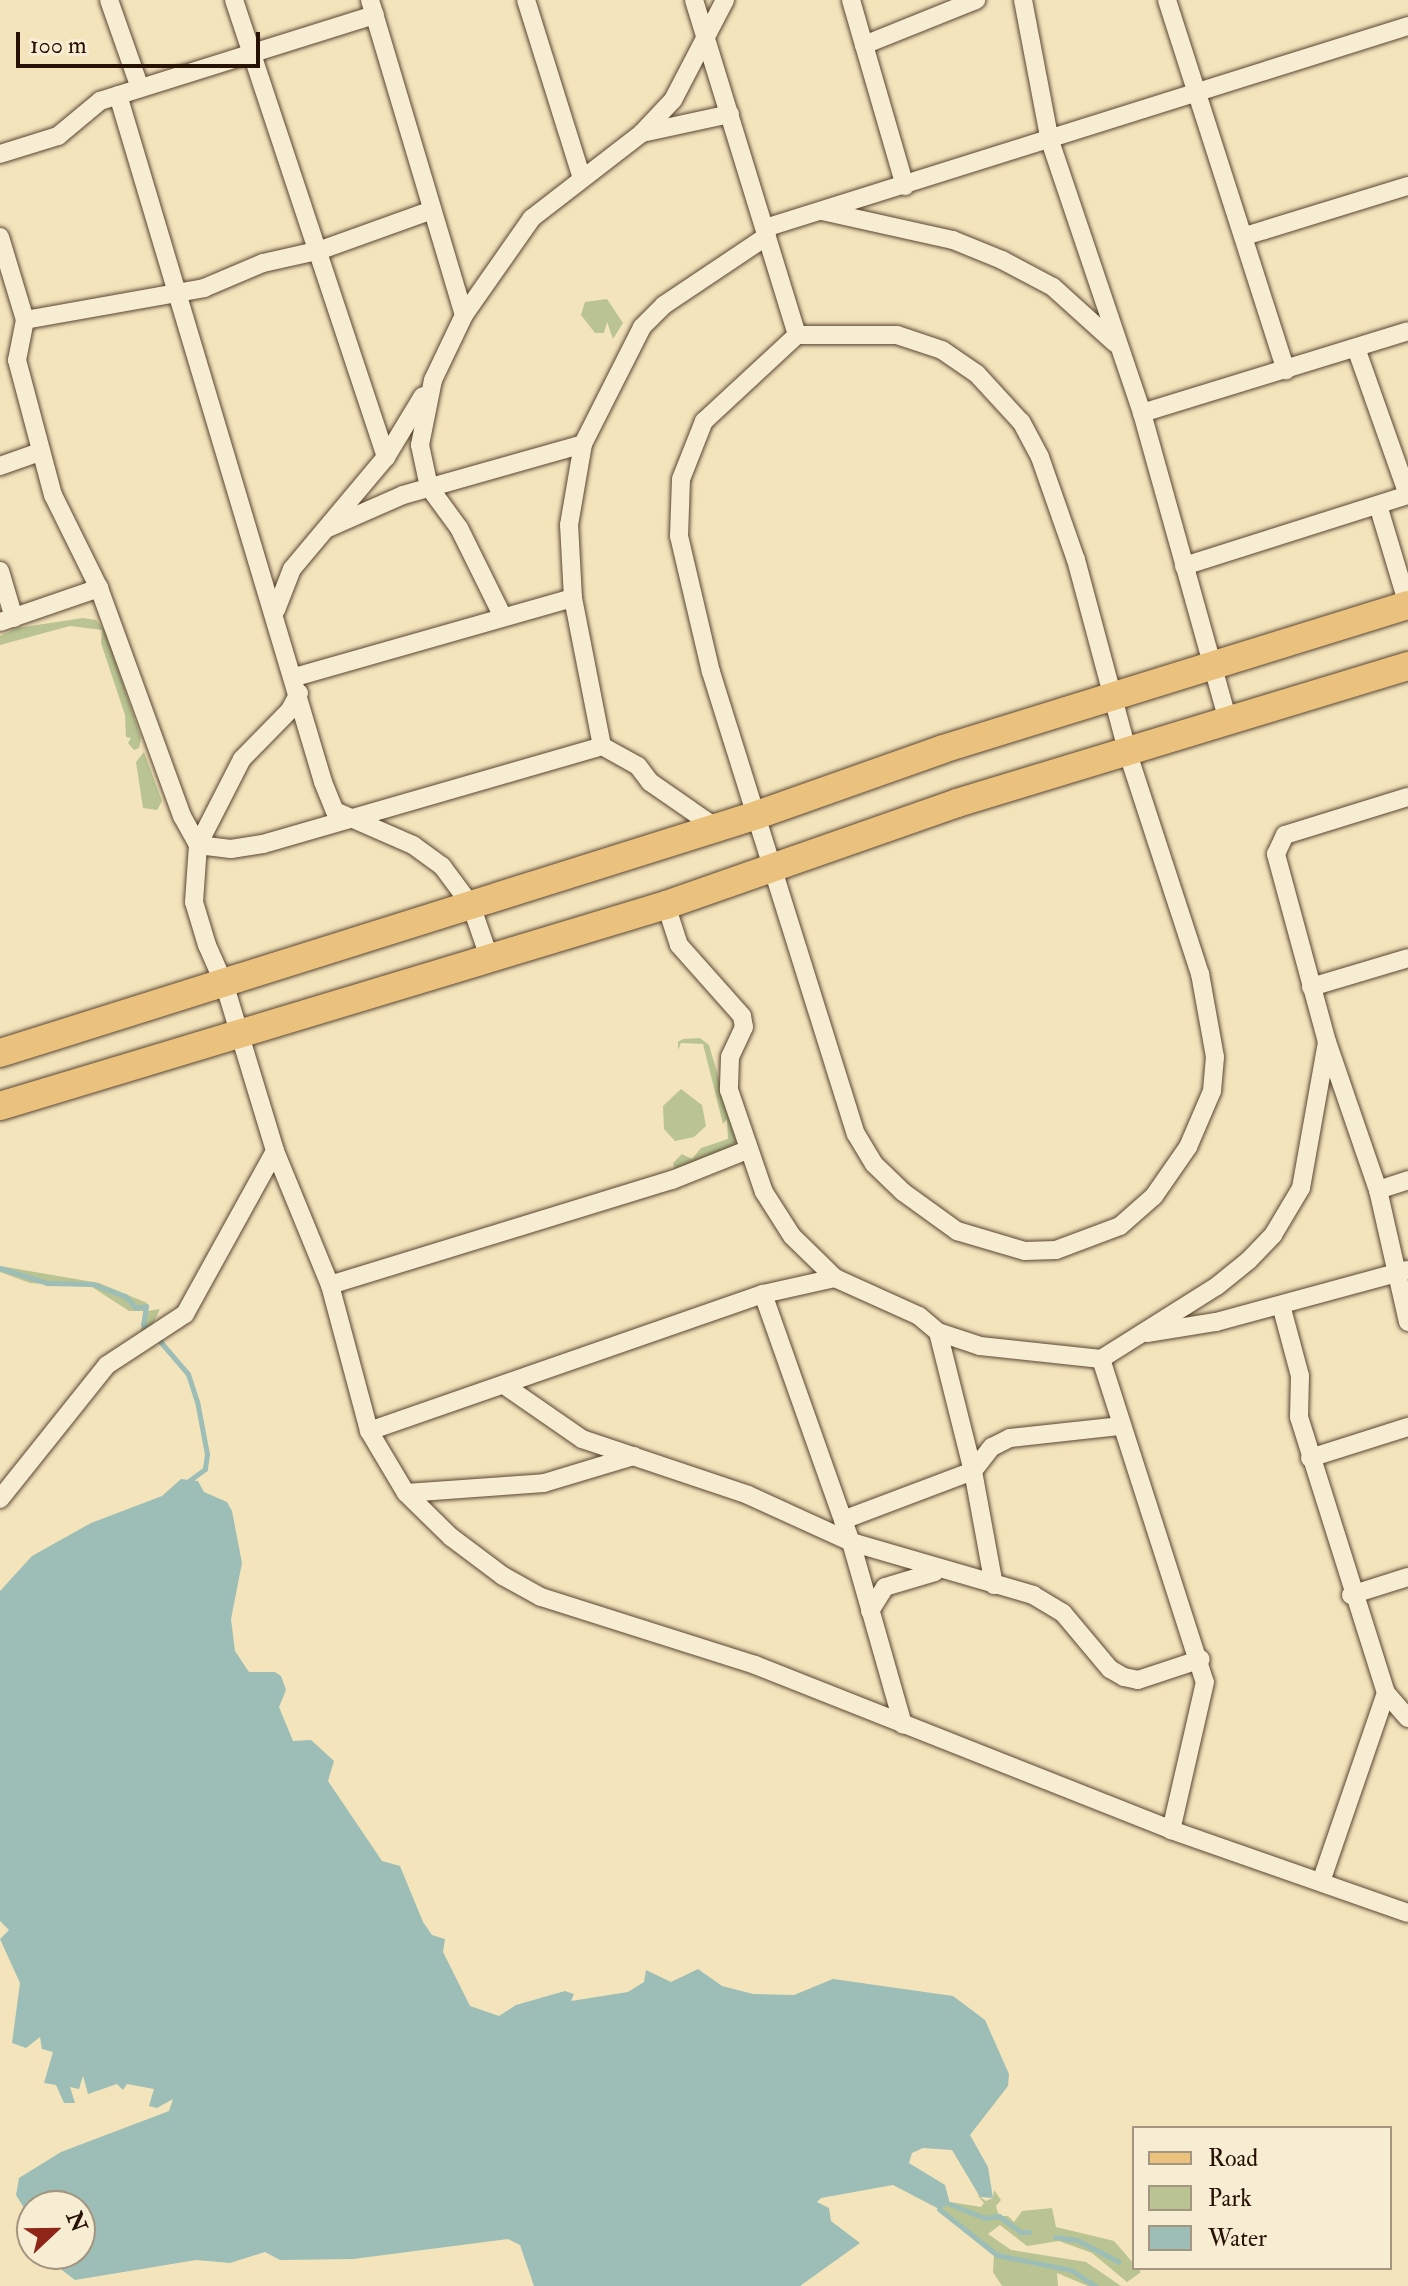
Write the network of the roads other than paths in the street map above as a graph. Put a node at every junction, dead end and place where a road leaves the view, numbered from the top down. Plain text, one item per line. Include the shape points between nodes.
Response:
1 (109, 0) edge
2 (234, 0) edge
3 (526, 0) edge
4 (694, 0) edge
5 (725, 0) edge
6 (851, 0) edge
7 (976, 0) edge
8 (1023, 0) edge
9 (1167, 0) edge
10 (373, 8) edge
11 (1408, 26) edge
12 (705, 34) junction
13 (864, 45) junction
14 (253, 52) junction
15 (140, 88) junction
16 (118, 95) junction
17 (1198, 95) junction
18 (730, 114) junction
19 (642, 133) junction
20 (1050, 141) junction
21 (0, 154) edge
22 (581, 176) junction
23 (905, 186) junction
24 (1408, 186) edge
25 (432, 210) junction
26 (822, 211) junction
27 (766, 232) junction
28 (1245, 236) junction
29 (0, 237) edge
30 (321, 250) junction
31 (177, 295) junction
32 (464, 315) junction
33 (25, 320) junction
34 (1408, 331) edge
35 (797, 335) junction
36 (1356, 348) junction
37 (1123, 352) junction
38 (1286, 370) junction
39 (433, 380) junction
40 (1142, 413) junction
41 (583, 444) junction
42 (40, 452) junction
43 (386, 457) junction
44 (0, 466) edge
45 (429, 487) junction
46 (1408, 495) edge
47 (1378, 505) junction
48 (322, 531) junction
49 (1184, 566) junction
50 (0, 571) edge
51 (99, 588) junction
52 (573, 598) junction
53 (1408, 605) edge
54 (276, 611) junction
55 (502, 615) junction
56 (7, 620) edge
57 (1212, 666) junction
58 (1408, 666) edge
59 (297, 685) junction
60 (1112, 697) junction
61 (1228, 720) junction
62 (602, 746) junction
63 (1127, 750) junction
64 (1408, 797) edge
65 (757, 815) junction
66 (351, 821) junction
67 (715, 827) junction
68 (198, 845) junction
69 (774, 867) junction
70 (471, 905) junction
71 (666, 905) junction
72 (489, 957) junction
73 (1408, 958) edge
74 (225, 986) junction
75 (1311, 987) junction
76 (239, 1033) junction
77 (1327, 1042) junction
78 (0, 1053) edge
79 (0, 1106) edge
80 (747, 1150) junction
81 (275, 1151) junction
82 (1408, 1180) edge
83 (1378, 1190) junction
84 (1403, 1272) edge
85 (835, 1278) junction
86 (330, 1285) junction
87 (763, 1294) junction
88 (1281, 1305) junction
89 (1408, 1322) edge
90 (938, 1332) junction
91 (1137, 1334) junction
92 (1101, 1359) junction
93 (504, 1385) junction
94 (1121, 1426) junction
95 (1408, 1427) edge
96 (369, 1431) junction
97 (634, 1456) junction
98 (1310, 1458) junction
99 (973, 1471) junction
100 (406, 1493) junction
101 (0, 1499) edge
102 (843, 1520) junction
103 (851, 1542) junction
104 (940, 1571) junction
105 (1408, 1577) edge
106 (994, 1585) junction
107 (1351, 1595) junction
108 (870, 1611) junction
109 (1201, 1659) junction
110 (1386, 1693) junction
111 (1408, 1718) edge
112 (903, 1725) junction
113 (1171, 1830) junction
114 (1321, 1882) junction
115 (1408, 1913) edge

1 - 15 street
2 - 14 street
3 - 22 street
4 - 12 street
5 - 12 street
6 - 13 street
7 - 13 street
8 - 20 street
9 - 17 street
10 - 14 street
10 - 25 street
11 - 17 street
12 - 18 street
12 - 19 street via 673,100
13 - 23 street
14 - 15 street
14 - 30 street
15 - 16 street
16 - 21 street via 100,101 58,136
16 - 31 street
17 - 20 street
17 - 28 street
18 - 19 street
18 - 27 street
19 - 22 street
20 - 23 street
20 - 37 street via 1081,244
22 - 32 street via 532,218
23 - 26 street
24 - 28 street
25 - 30 street
25 - 32 street
26 - 27 street
26 - 37 street via 953,240 1002,260 1053,287
27 - 35 street
27 - 41 street via 664,305 642,327
28 - 38 street
29 - 33 street
30 - 31 street via 291,254
30 - 43 street
31 - 33 street
31 - 54 street
32 - 39 street
33 - 42 street via 17,360
34 - 36 street
35 - 60 street via 897,335 942,350 977,374 1021,422 1040,457 1076,560
35 - 65 street via 727,394 704,421 680,493 679,536 688,591
36 - 38 street
36 - 46 street
37 - 40 street
38 - 40 street
39 - 43 street
39 - 45 street via 420,445
40 - 49 street
41 - 45 street
41 - 52 street via 569,525
42 - 44 street
42 - 51 street via 53,495
43 - 48 street
45 - 48 street
45 - 55 street via 459,528
46 - 47 street
47 - 49 street
47 - 53 street
48 - 54 street via 286,577
49 - 57 street
50 - 56 street
51 - 56 street
51 - 68 street via 182,816
52 - 55 street
52 - 62 street
53 - 57 main road
54 - 59 street
55 - 59 street
57 - 60 main road
57 - 61 street
58 - 61 main road
59 - 66 street via 323,782 335,811
59 - 68 street via 290,710 242,759
60 - 63 street
60 - 65 main road
61 - 63 main road
62 - 66 street
62 - 67 street via 638,766 650,782
63 - 69 main road
63 - 69 street via 1200,974 1215,1057 1212,1091 1188,1147 1154,1196 1103,1235 1056,1250 1025,1251 983,1242 957,1231 874,1164 836,1081
64 - 75 street via 1293,832 1278,843 1276,854
65 - 67 main road
65 - 69 street
66 - 68 street via 244,848
66 - 70 street via 413,845 442,866
67 - 70 main road
68 - 74 street via 194,902
69 - 71 main road
70 - 72 street
70 - 74 main road
71 - 72 main road
71 - 80 street via 679,945 742,1016 744,1027 728,1069
72 - 76 main road
73 - 75 street
74 - 76 street
74 - 78 main road
75 - 77 street
76 - 79 main road
76 - 81 street
77 - 83 street
77 - 91 street via 1310,1161 1292,1206 1273,1235 1238,1268
80 - 85 street via 764,1192 792,1236
80 - 86 street via 672,1180
81 - 86 street
81 - 101 street via 185,1314 107,1365
82 - 83 street
83 - 84 street
84 - 88 street
84 - 89 street
85 - 87 street
85 - 90 street via 919,1316
86 - 96 street
87 - 93 street
87 - 102 street
88 - 91 street via 1195,1327
88 - 98 street via 1298,1366 1299,1417
90 - 92 street via 980,1346
90 - 99 street
91 - 92 street
92 - 94 street
93 - 96 street
93 - 97 street via 560,1427
94 - 99 street via 1010,1438 992,1447
94 - 109 street
95 - 98 street
96 - 100 street
97 - 100 street via 544,1483
97 - 103 street via 748,1495
98 - 107 street
99 - 102 street
99 - 106 street
100 - 112 street via 451,1537 541,1597 755,1665
102 - 103 street
103 - 104 street
103 - 108 street
104 - 106 street
104 - 108 street via 885,1587
105 - 107 street
106 - 109 street via 1033,1595 1063,1613 1110,1669 1124,1677 1138,1680
107 - 110 street
108 - 112 street
109 - 113 street via 1204,1695
110 - 111 street
110 - 114 street
112 - 113 street
113 - 114 street
114 - 115 street

